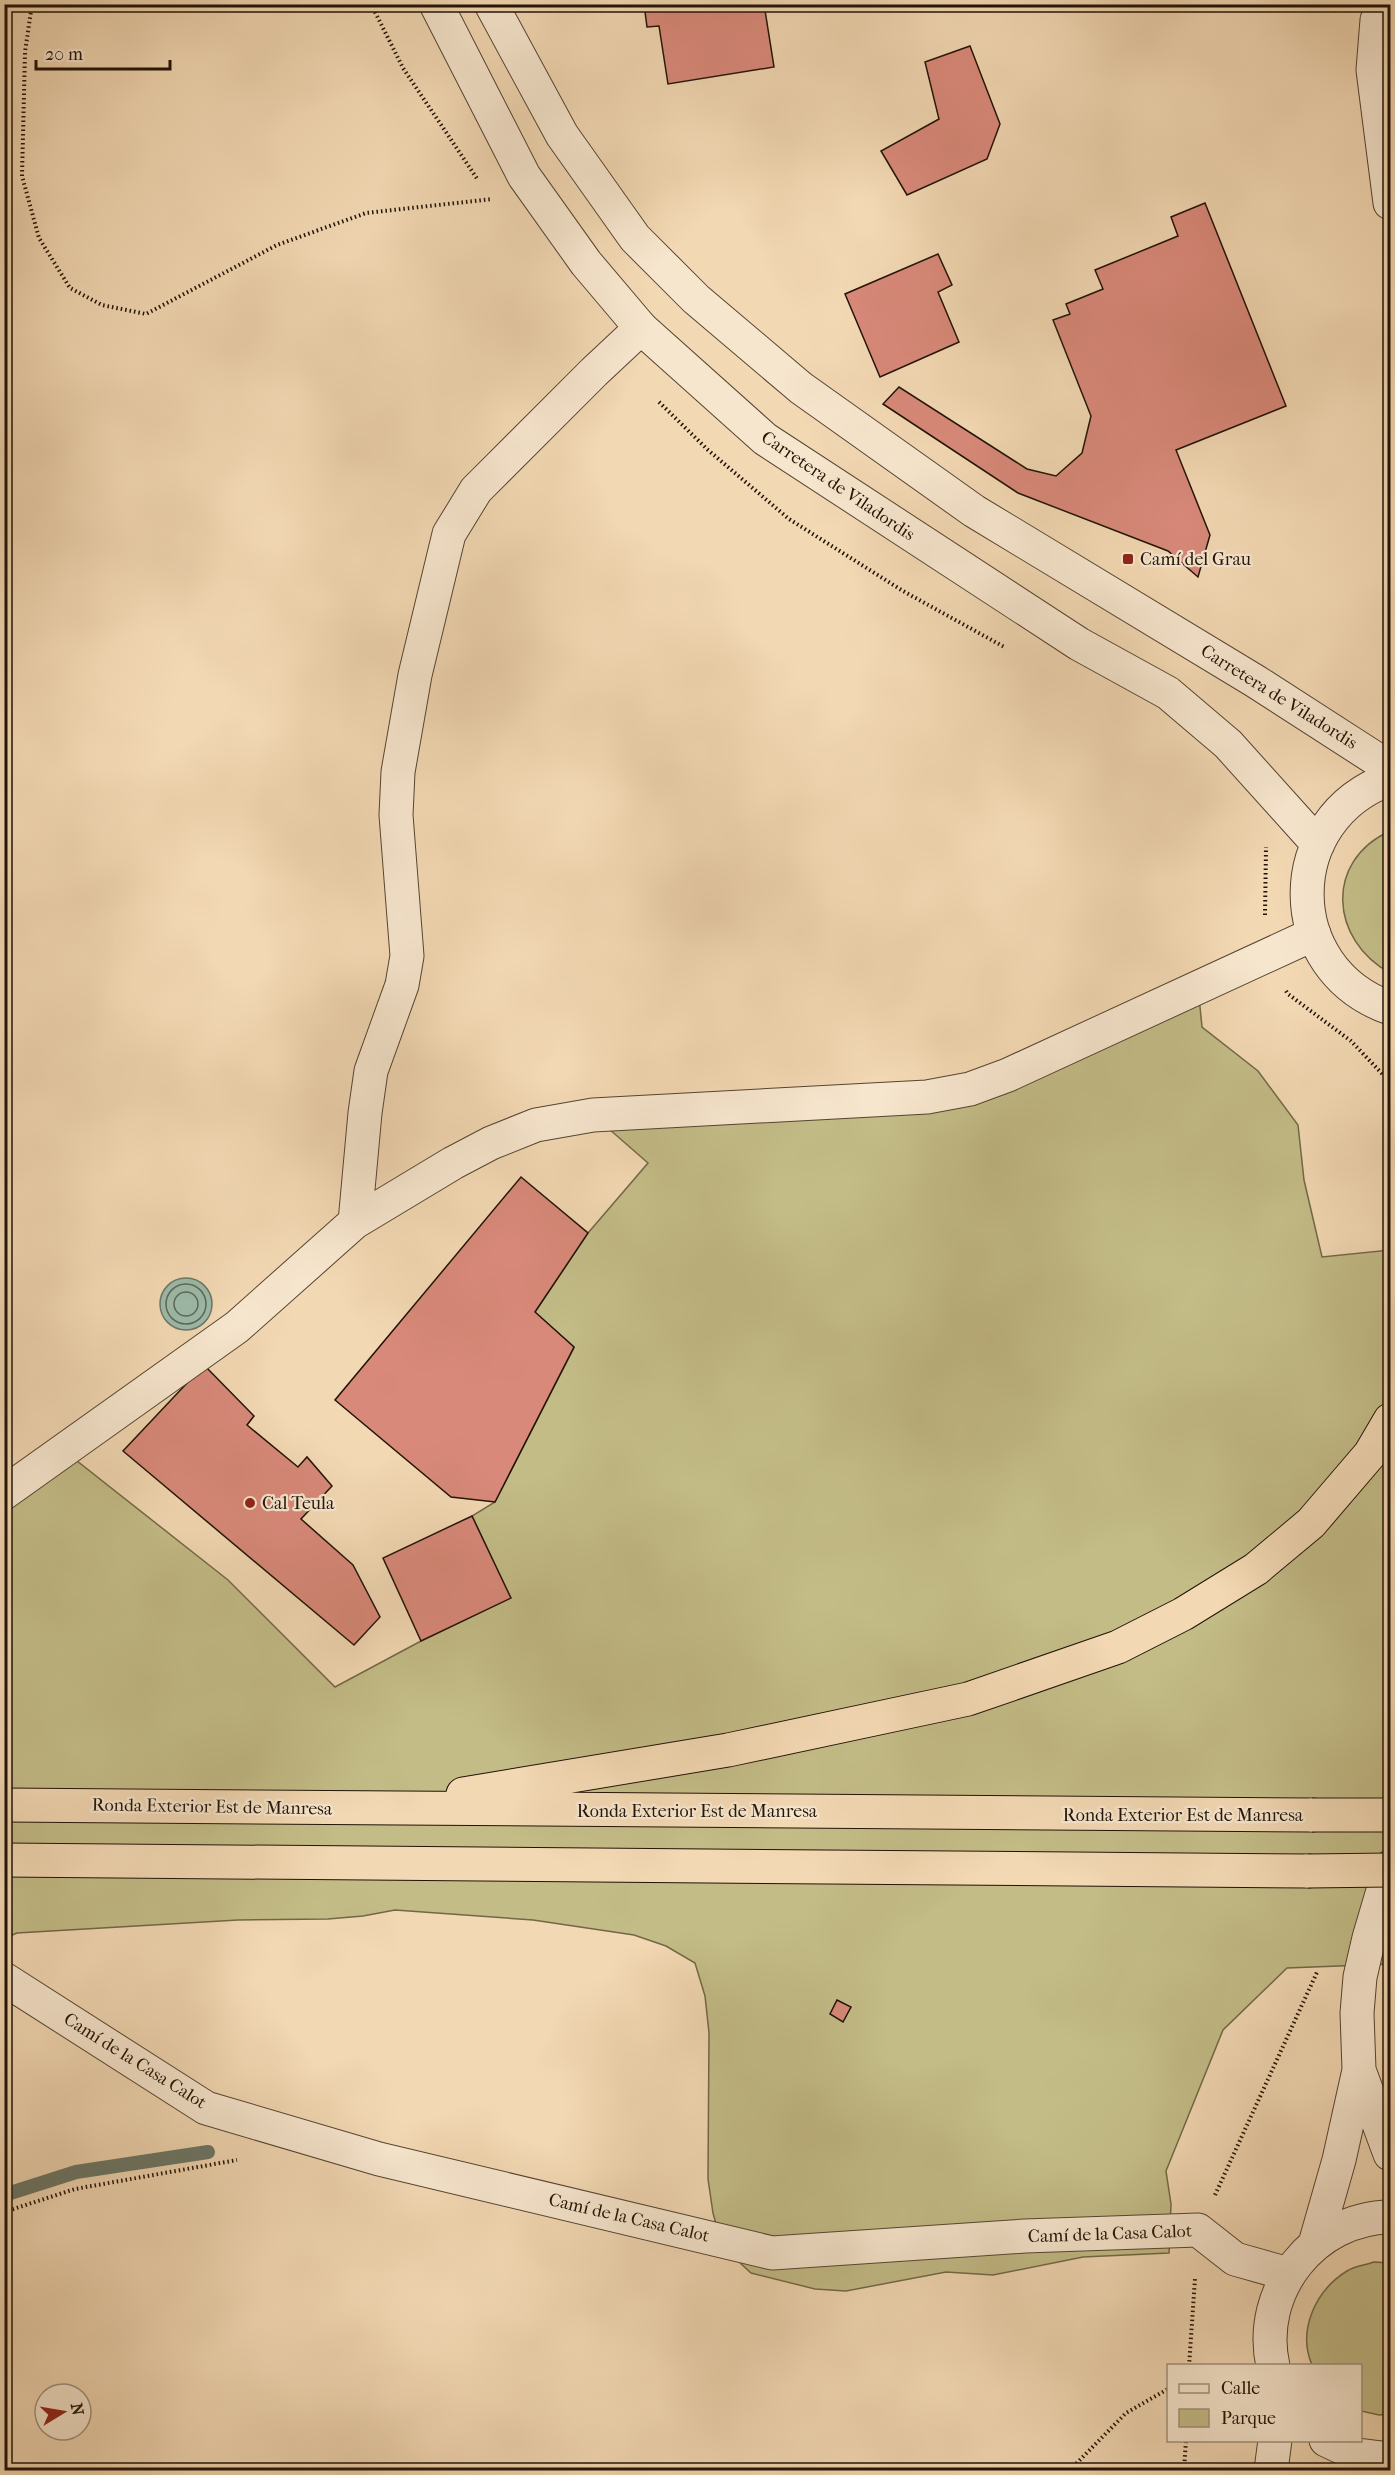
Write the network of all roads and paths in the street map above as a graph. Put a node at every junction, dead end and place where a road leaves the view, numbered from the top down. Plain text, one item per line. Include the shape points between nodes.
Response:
1 (32, 4) edge
2 (371, 4) edge
3 (436, 4) edge
4 (491, 4) edge
5 (1377, 20) dead end
6 (479, 181) dead end
7 (485, 191) dead end
8 (1390, 203) edge
9 (641, 328) junction
10 (1390, 768) edge
11 (1390, 779) edge
12 (1318, 844) junction
13 (1314, 934) junction
14 (1390, 1008) edge
15 (355, 1222) junction
16 (1390, 1420) edge
17 (4, 1492) edge
18 (1390, 1759) edge
19 (1385, 1779) dead end
20 (4, 1805) edge
21 (373, 1808) junction
22 (1390, 1815) edge
23 (4, 1860) edge
24 (1390, 1869) edge
25 (1320, 1968) dead end
26 (4, 1979) edge
27 (1359, 2070) junction
28 (292, 2133) junction
29 (1390, 2154) edge
30 (4, 2212) edge
31 (1390, 2217) edge
32 (1198, 2230) junction
33 (1315, 2244) junction
34 (1288, 2274) junction
35 (1189, 2364) edge
36 (1274, 2364) edge
37 (1167, 2390) edge
38 (1186, 2442) edge
39 (1275, 2442) edge
40 (1330, 2442) edge
41 (1378, 2463) edge
42 (1070, 2470) edge
43 (1184, 2470) edge
44 (1271, 2470) edge

1 - 7 path via 25,52 22,176 39,238 57,268 70,288 102,305 146,314 277,245 366,213 491,200
2 - 6 path via 403,68
3 - 9 street, Carretera de Viladordis via 524,176 586,263
4 - 10 street, Carretera de Viladordis via 562,135 634,238 696,299 801,387 974,511 1255,681
5 - 8 street via 1373,70
9 - 12 street, Carretera de Viladordis via 765,439 1079,644 1168,693 1228,744
9 - 15 street via 476,490 449,534 398,772 396,815 407,956 402,985 371,1071
11 - 12 street via 1346,805
12 - 13 street via 1307,888
13 - 14 street via 1330,964 1345,981
13 - 15 street via 970,1089 843,1103 593,1115 536,1125 453,1163
15 - 17 street via 237,1326
16 - 21 highway via 1370,1455 1311,1523 1256,1569 1183,1614 1118,1647 968,1699 728,1750
18 - 19 path
20 - 21 highway, Ronda Exterior Est de Manresa
21 - 22 highway, Ronda Exterior Est de Manresa, bridge
23 - 24 highway, bridge
24 - 27 street via 1360,1977
25 - 32 path
26 - 28 street, Camí de la Casa Calot via 206,2108
27 - 29 street
27 - 33 street
28 - 30 path via 234,2162 75,2189
28 - 32 street, Camí de la Casa Calot via 379,2159 772,2253 1025,2236
31 - 33 street via 1349,2224
32 - 34 street, Camí de la Casa Calot via 1235,2259
32 - 35 path
33 - 34 street
34 - 36 street via 1272,2315
37 - 42 path via 1126,2412
38 - 43 path
39 - 44 street
40 - 41 street

